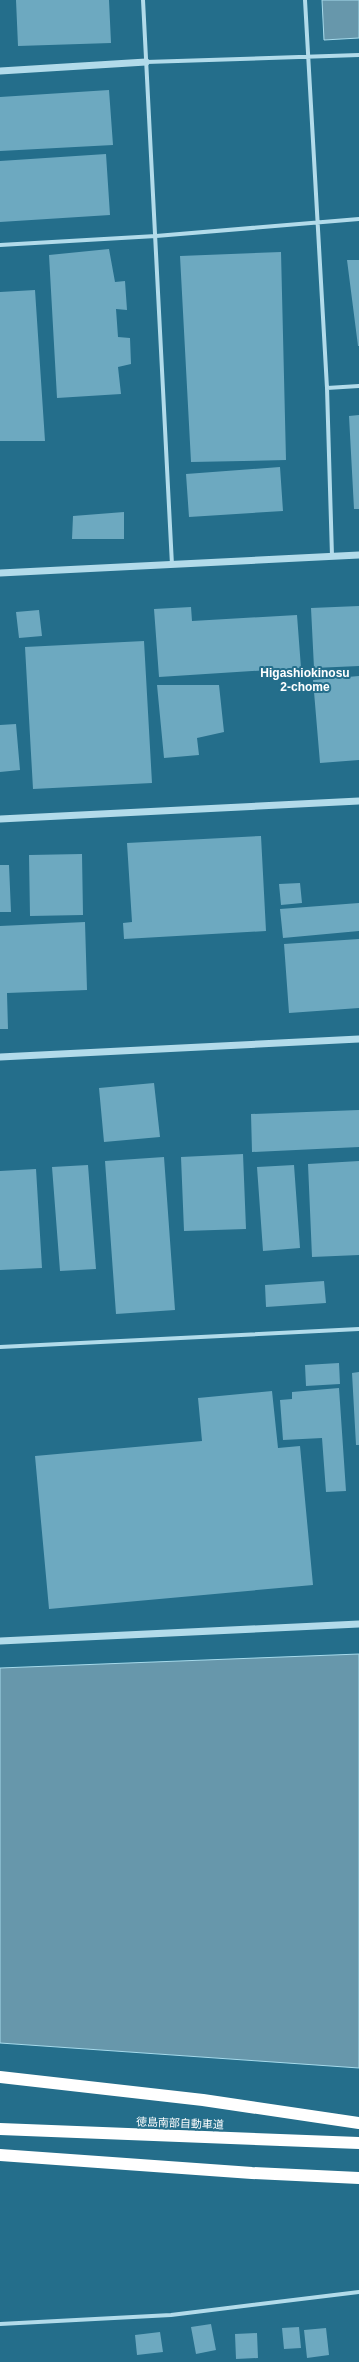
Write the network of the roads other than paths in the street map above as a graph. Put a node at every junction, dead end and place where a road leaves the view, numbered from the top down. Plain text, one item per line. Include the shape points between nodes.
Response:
1 (143, 0) edge
2 (305, 0) edge
3 (359, 55) edge
4 (310, 56) junction
5 (146, 62) junction
6 (0, 71) edge
7 (359, 219) edge
8 (318, 222) junction
9 (156, 236) junction
10 (0, 245) edge
11 (359, 386) edge
12 (327, 388) junction
13 (359, 555) edge
14 (332, 556) junction
15 (172, 564) junction
16 (0, 573) edge
17 (359, 801) edge
18 (0, 819) edge
19 (359, 1039) edge
20 (0, 1057) edge
21 (359, 1329) edge
22 (0, 1346) edge
23 (359, 1621) edge
24 (359, 1624) edge
25 (0, 1640) edge
26 (0, 2077) edge
27 (359, 2123) edge
28 (0, 2129) edge
29 (359, 2143) edge
30 (0, 2155) edge
31 (359, 2178) edge
32 (359, 2292) edge
33 (0, 2324) edge

1 - 5 street
2 - 4 street
3 - 4 street
4 - 5 street
4 - 8 street
5 - 6 street
5 - 9 street
7 - 8 street
8 - 9 street
8 - 12 street
9 - 10 street
9 - 15 street
11 - 12 street
12 - 14 street
13 - 14 street
14 - 15 street
15 - 16 street
17 - 18 street
19 - 20 street
21 - 22 street
23 - 25 street
24 - 25 street
26 - 27 highway via 203,2100
28 - 29 highway, 徳島南部自動車道
30 - 31 highway
32 - 33 street via 171,2315

